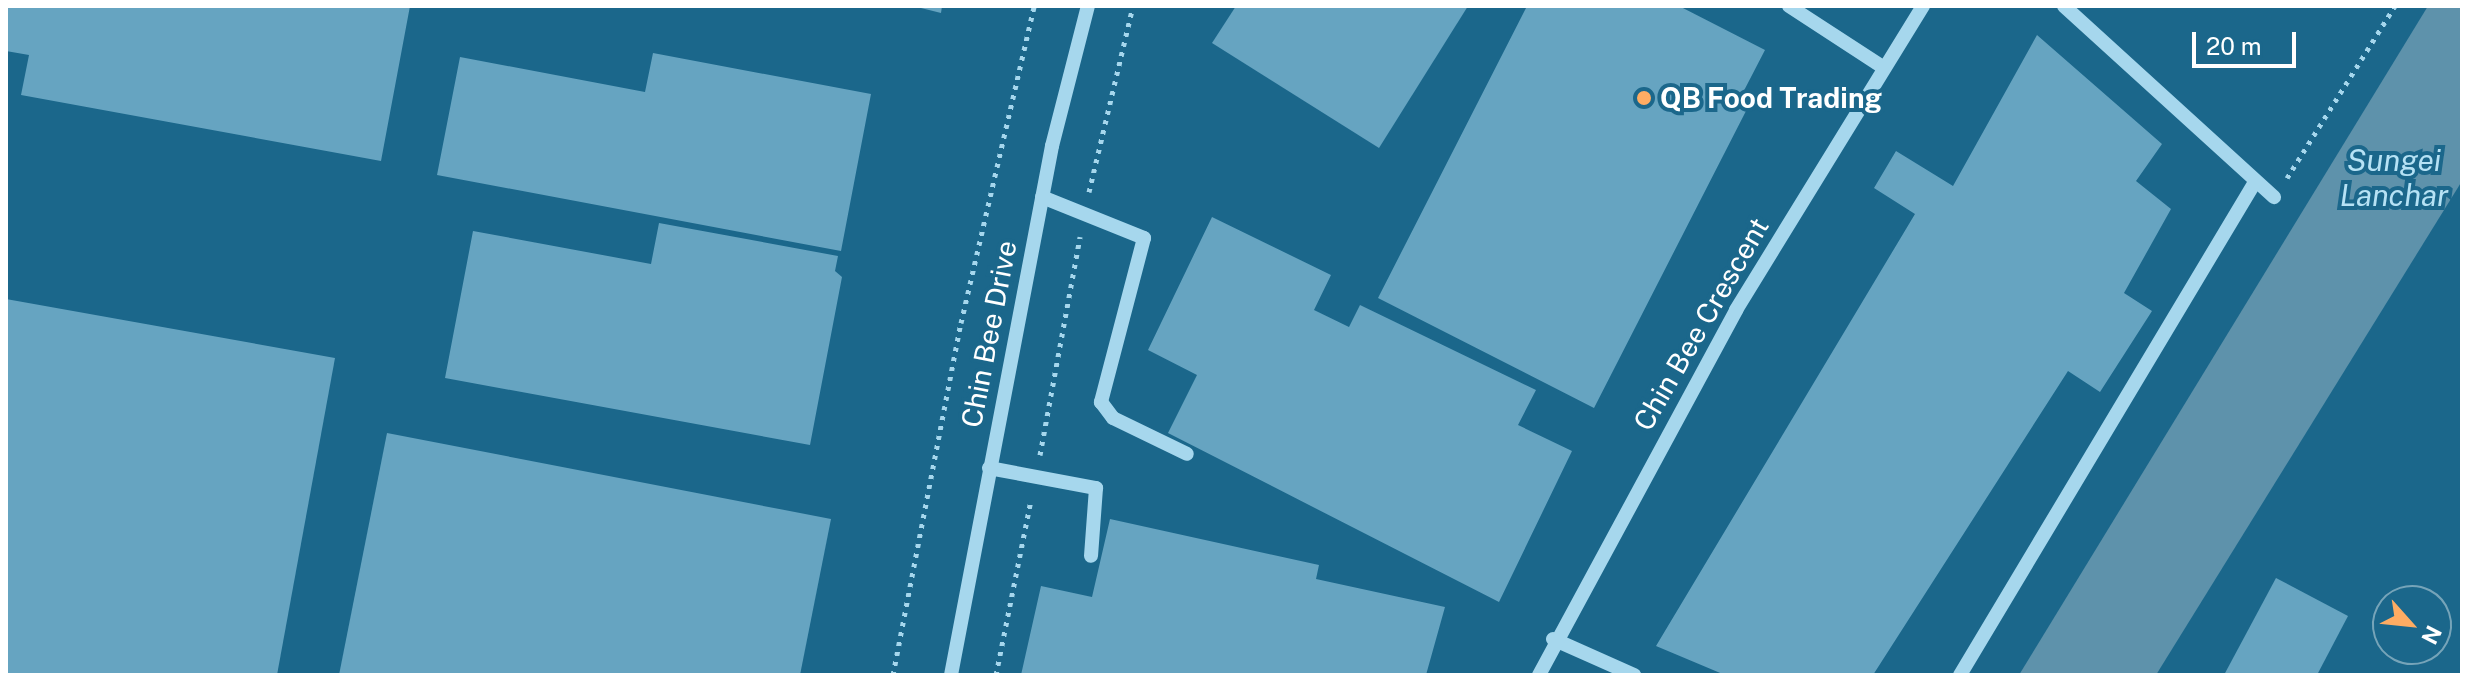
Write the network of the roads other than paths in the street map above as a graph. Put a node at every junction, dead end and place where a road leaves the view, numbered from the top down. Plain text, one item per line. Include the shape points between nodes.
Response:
1 (1088, 6) edge
2 (1789, 6) edge
3 (1923, 6) edge
4 (2064, 6) edge
5 (1884, 68) junction
6 (2255, 182) junction
7 (1042, 197) junction
8 (2274, 197) dead end
9 (1187, 454) dead end
10 (989, 468) junction
11 (1091, 556) dead end
12 (1553, 639) junction
13 (951, 675) edge
14 (1539, 675) edge
15 (1634, 675) edge
16 (1960, 675) edge

1 - 7 street, Chin Bee Drive
2 - 5 street
3 - 5 street, Chin Bee Crescent
4 - 6 street
5 - 12 street, Chin Bee Crescent via 1736,310
6 - 8 street
6 - 16 street
7 - 9 street via 1137,231 1145,244 1100,393 1104,412
7 - 10 street, Chin Bee Drive
10 - 11 street via 1096,488
10 - 13 street, Chin Bee Drive
12 - 14 street, Chin Bee Crescent
12 - 15 street

